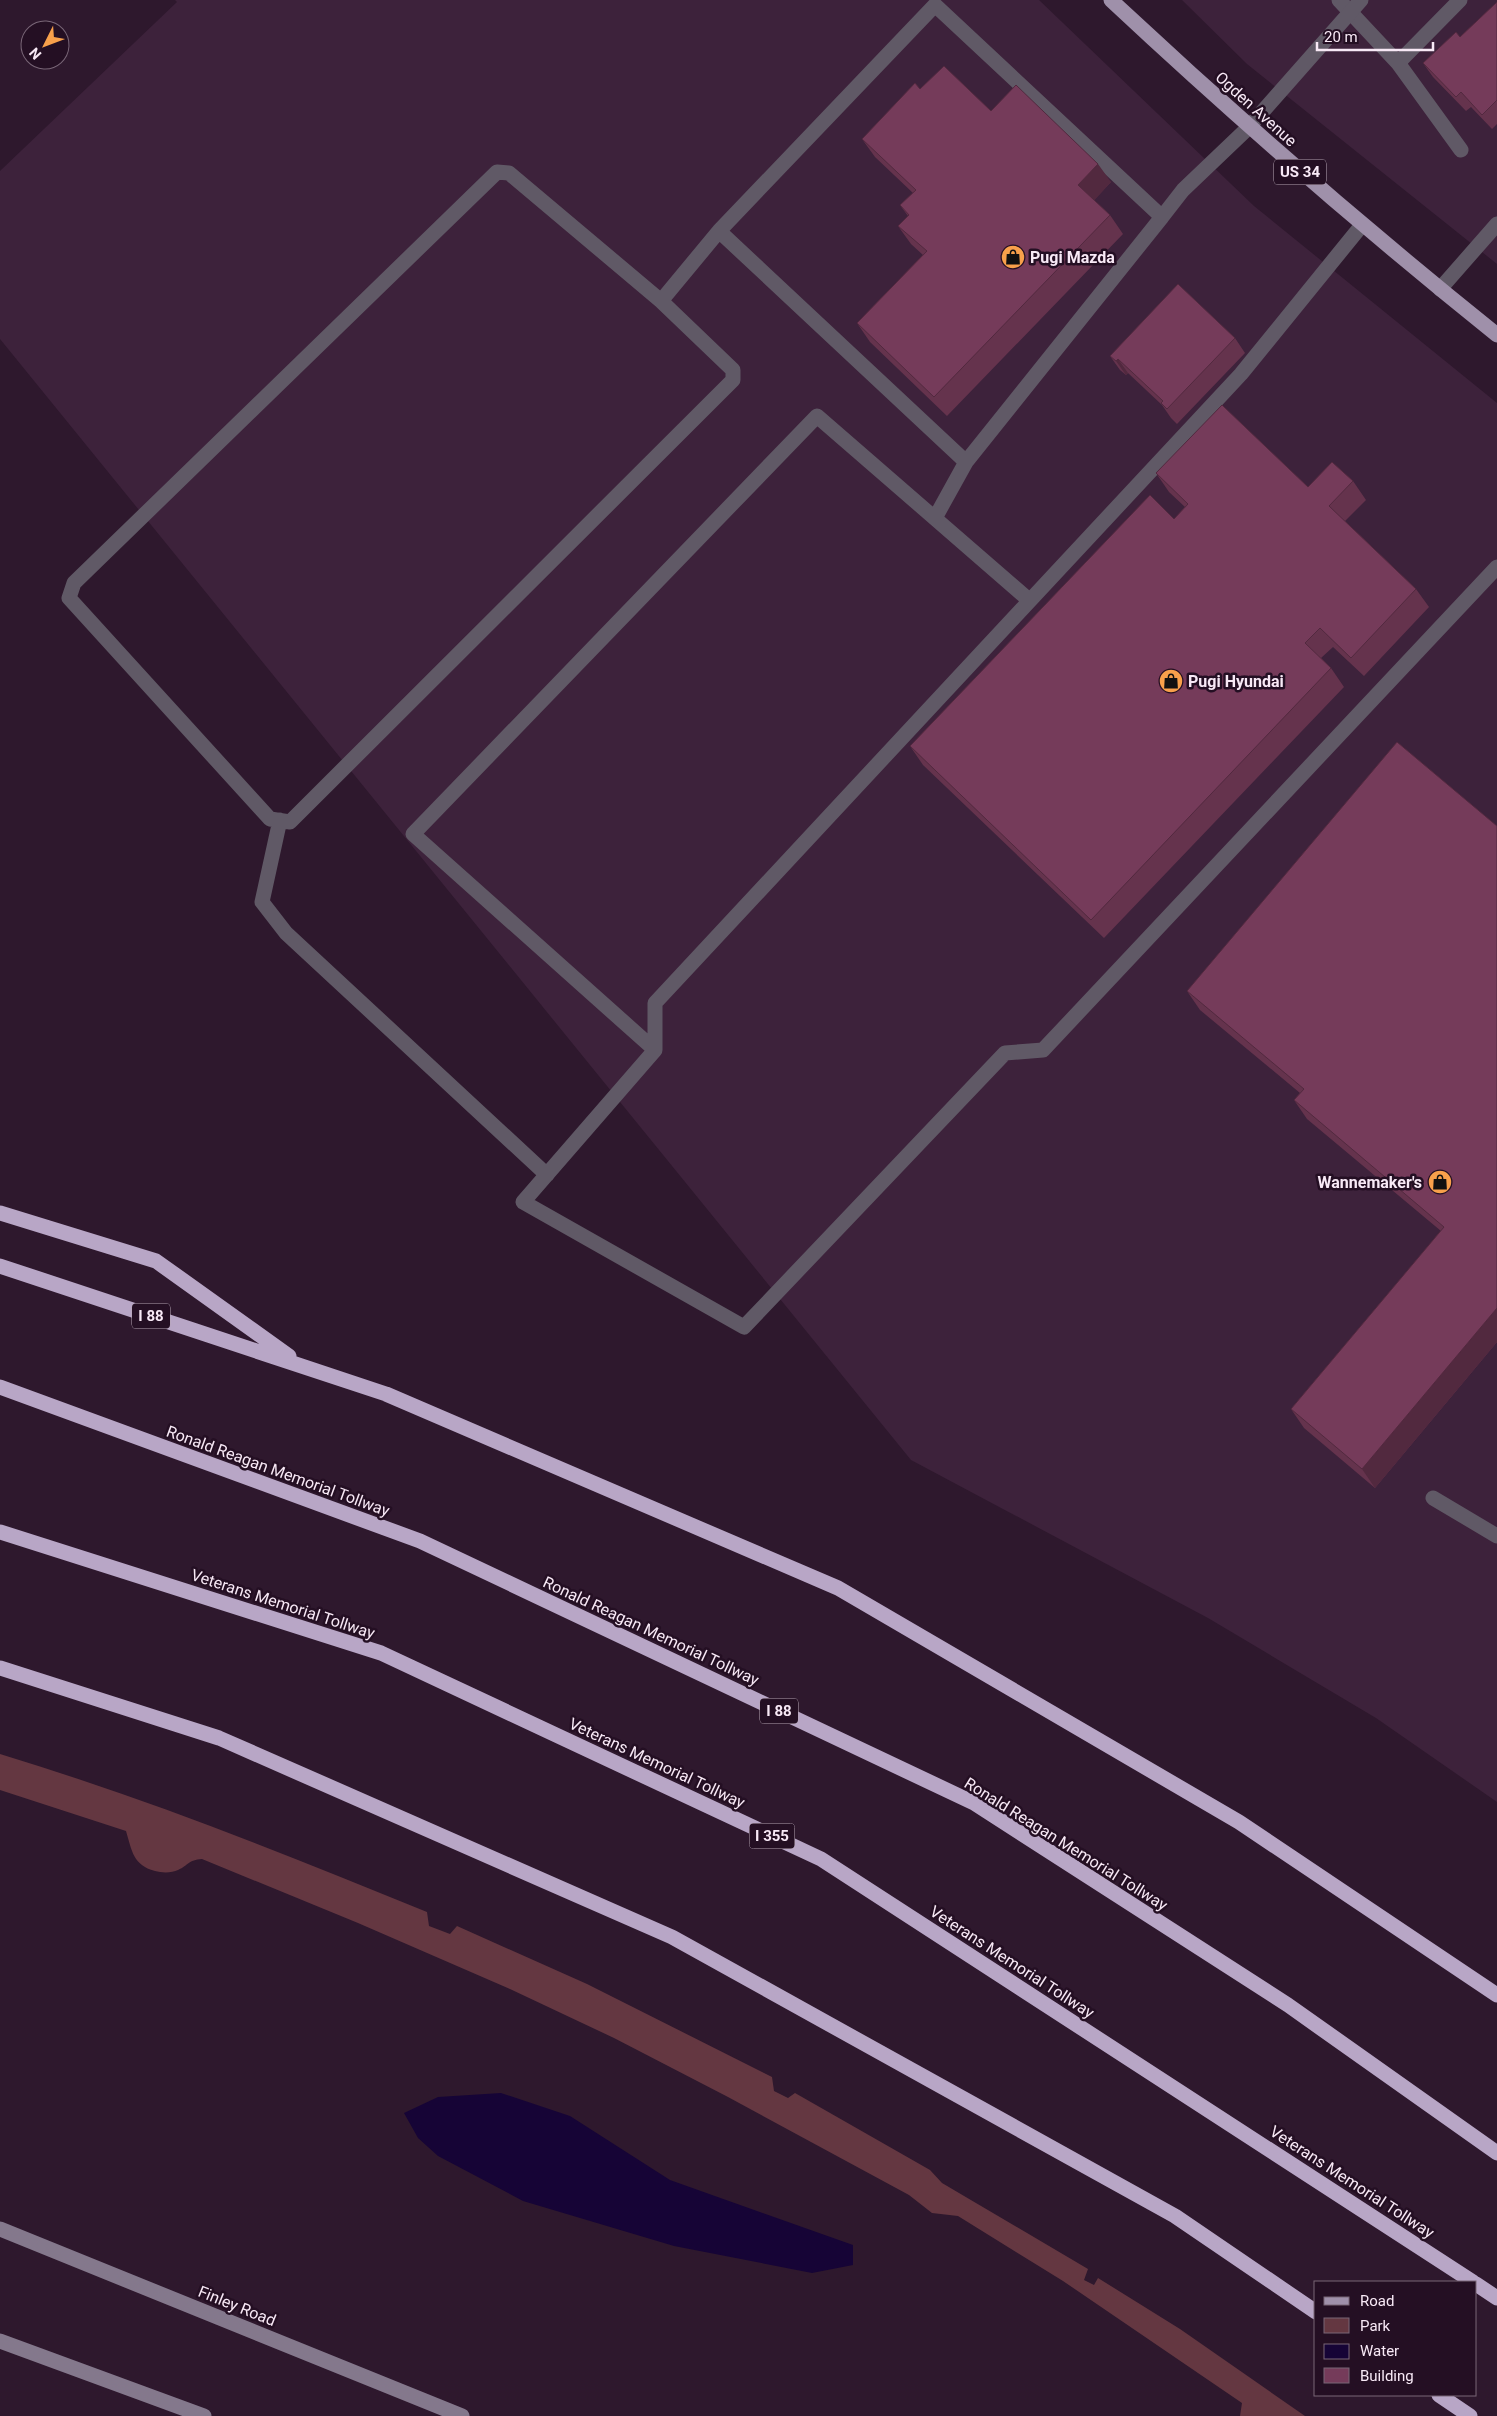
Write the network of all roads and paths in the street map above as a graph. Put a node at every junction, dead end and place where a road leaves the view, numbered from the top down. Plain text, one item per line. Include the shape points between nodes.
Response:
1 (1111, 0) edge
2 (1361, 0) edge
3 (1460, 0) edge
4 (1344, 5) edge
5 (1398, 63) junction
6 (1248, 128) junction
7 (1461, 150) dead end
8 (1162, 217) junction
9 (1497, 224) edge
10 (1362, 225) junction
11 (719, 232) junction
12 (1440, 290) junction
13 (661, 301) junction
14 (1497, 335) edge
15 (966, 462) junction
16 (935, 518) junction
17 (1497, 567) edge
18 (1029, 600) junction
19 (280, 820) junction
20 (655, 1050) junction
21 (547, 1174) junction
22 (0, 1213) edge
23 (0, 1266) edge
24 (303, 1366) junction
25 (0, 1387) edge
26 (1434, 1498) dead end
27 (0, 1532) edge
28 (1497, 1536) edge
29 (0, 1668) edge
30 (1497, 1995) edge
31 (1497, 2153) edge
32 (0, 2229) edge
33 (1472, 2281) edge
34 (1477, 2284) edge
35 (1497, 2298) edge
36 (1314, 2311) edge
37 (0, 2341) edge
38 (1440, 2396) edge
39 (204, 2416) edge
40 (462, 2416) edge
41 (1470, 2416) edge

1 - 6 main road, Ogden Avenue / US 34
2 - 4 street
3 - 5 street
4 - 5 street
4 - 6 street via 1299,72
5 - 7 street
6 - 8 street via 1183,190
6 - 10 main road, Ogden Avenue / US 34
8 - 11 street via 935,5
8 - 15 street
9 - 12 street
10 - 12 main road, Ogden Avenue / US 34
10 - 18 street via 1241,374
11 - 13 street
11 - 15 street
12 - 14 main road, Ogden Avenue / US 34
13 - 19 street via 733,370 733,380 290,822
13 - 19 street via 509,173 497,172 74,583 69,598 270,819
15 - 16 street
16 - 18 street
16 - 20 street via 817,416 412,834
17 - 21 street via 1043,1050 1005,1053 744,1327 523,1202
18 - 20 street via 654,1003
19 - 21 street via 262,902 286,933
20 - 21 street
22 - 24 highway via 156,1261
23 - 24 highway, I 88
24 - 30 highway, I 88 via 386,1394 838,1588 1239,1822
25 - 31 highway, Ronald Reagan Memorial Tollway / I 88 via 420,1541 974,1803 1288,2005
26 - 28 street
27 - 33 highway, Veterans Memorial Tollway / I 355 via 381,1653 821,1859
29 - 36 highway via 219,1738 672,1937 1175,2216
32 - 40 main road, Finley Road
34 - 35 highway, Veterans Memorial Tollway / I 355
37 - 39 main road
38 - 41 highway

